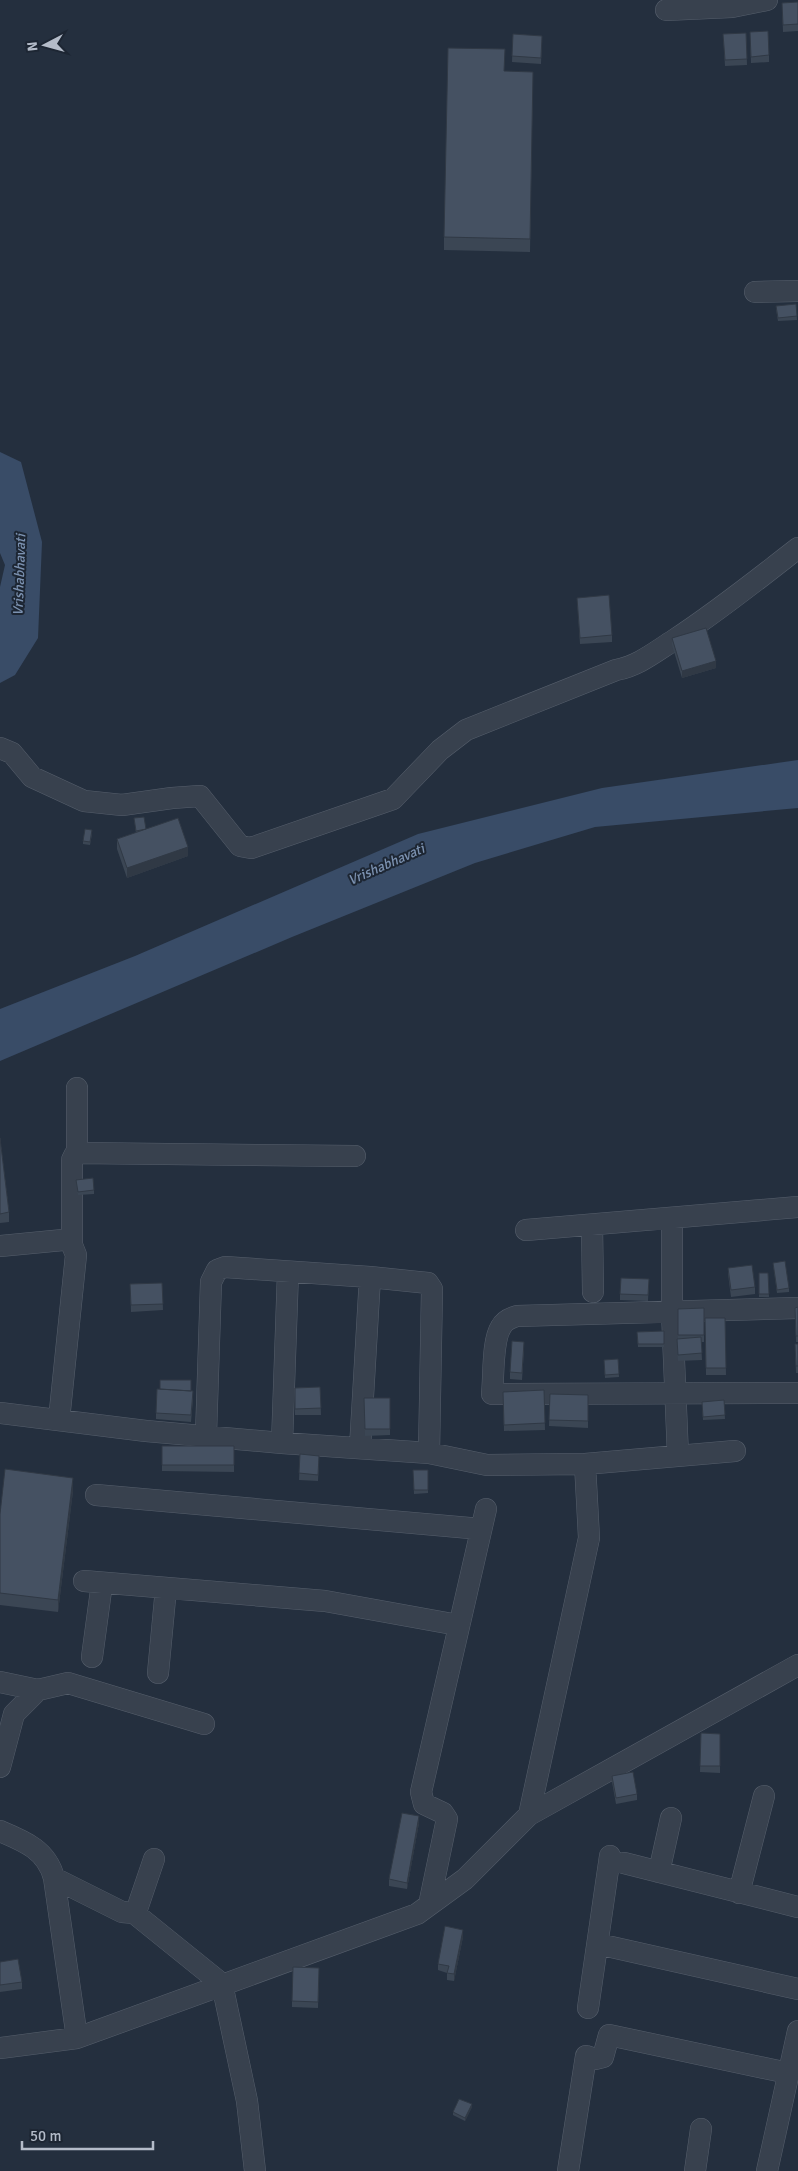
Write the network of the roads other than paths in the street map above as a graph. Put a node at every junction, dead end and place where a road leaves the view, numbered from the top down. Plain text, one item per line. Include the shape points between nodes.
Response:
1 (767, 0) edge
2 (666, 10) dead end
3 (798, 291) edge
4 (755, 292) dead end
5 (798, 548) edge
6 (0, 748) edge
7 (77, 1088) dead end
8 (77, 1153) junction
9 (355, 1156) dead end
10 (798, 1207) edge
11 (672, 1218) junction
12 (592, 1225) junction
13 (526, 1230) dead end
14 (72, 1244) junction
15 (0, 1246) edge
16 (288, 1272) junction
17 (370, 1277) junction
18 (593, 1292) dead end
19 (798, 1308) edge
20 (672, 1312) junction
21 (675, 1393) junction
22 (798, 1393) edge
23 (0, 1413) edge
24 (60, 1420) junction
25 (206, 1436) junction
26 (282, 1443) junction
27 (360, 1448) junction
28 (734, 1451) dead end
29 (429, 1454) junction
30 (678, 1456) junction
31 (586, 1464) junction
32 (96, 1495) dead end
33 (166, 1588) junction
34 (458, 1625) junction
35 (92, 1656) dead end
36 (798, 1665) edge
37 (158, 1673) dead end
38 (0, 1682) edge
39 (38, 1690) junction
40 (204, 1724) dead end
41 (0, 1767) edge
42 (764, 1796) dead end
43 (529, 1815) junction
44 (671, 1818) dead end
45 (0, 1831) edge
46 (154, 1859) dead end
47 (659, 1872) junction
48 (54, 1878) junction
49 (739, 1893) junction
50 (429, 1905) junction
51 (798, 1908) edge
52 (134, 1913) junction
53 (598, 1944) junction
54 (222, 1984) junction
55 (798, 1989) edge
56 (588, 2008) dead end
57 (798, 2031) edge
58 (77, 2038) junction
59 (0, 2048) edge
60 (788, 2073) junction
61 (701, 2129) dead end
62 (255, 2171) edge
63 (568, 2171) edge
64 (695, 2171) edge
65 (767, 2171) edge

1 - 2 street via 732,7
3 - 4 street
5 - 6 street via 712,615 642,661 466,730 436,753 393,799 251,848 240,846 200,796 122,805 84,801 32,776 12,754
7 - 8 street
8 - 9 street
8 - 14 street via 72,1160
10 - 11 street
11 - 12 street
11 - 20 street
12 - 13 street
12 - 18 street
14 - 15 street via 63,1240
14 - 24 street via 76,1255
16 - 17 street
16 - 25 street via 225,1267 212,1275
16 - 26 street
17 - 27 street
17 - 29 street via 428,1284 432,1289
19 - 20 street
20 - 21 street
20 - 21 street via 517,1316 508,1319 497,1337 492,1394
21 - 22 street
21 - 30 street
23 - 24 street
24 - 25 street
25 - 26 street
26 - 27 street
27 - 29 street
28 - 30 street
29 - 31 street via 487,1465
30 - 31 street
31 - 43 street via 589,1538
32 - 34 street via 483,1519
33 - 34 street via 325,1601
33 - 35 street via 93,1582
33 - 37 street
34 - 50 street via 421,1792 424,1804 443,1813 447,1819
36 - 43 street
38 - 39 street
39 - 40 street via 68,1683
39 - 41 street via 14,1714
42 - 49 street
43 - 50 street via 465,1879
44 - 47 street
45 - 48 street via 34,1847 51,1867
46 - 52 street
47 - 49 street
47 - 53 street via 617,1860
48 - 52 street via 122,1912
48 - 58 street
49 - 51 street
50 - 54 street via 417,1914
52 - 54 street
53 - 55 street
53 - 56 street
54 - 58 street
54 - 62 street via 247,2101
57 - 60 street
58 - 59 street
60 - 63 street via 609,2035 603,2057 586,2056
60 - 65 street
61 - 64 street

